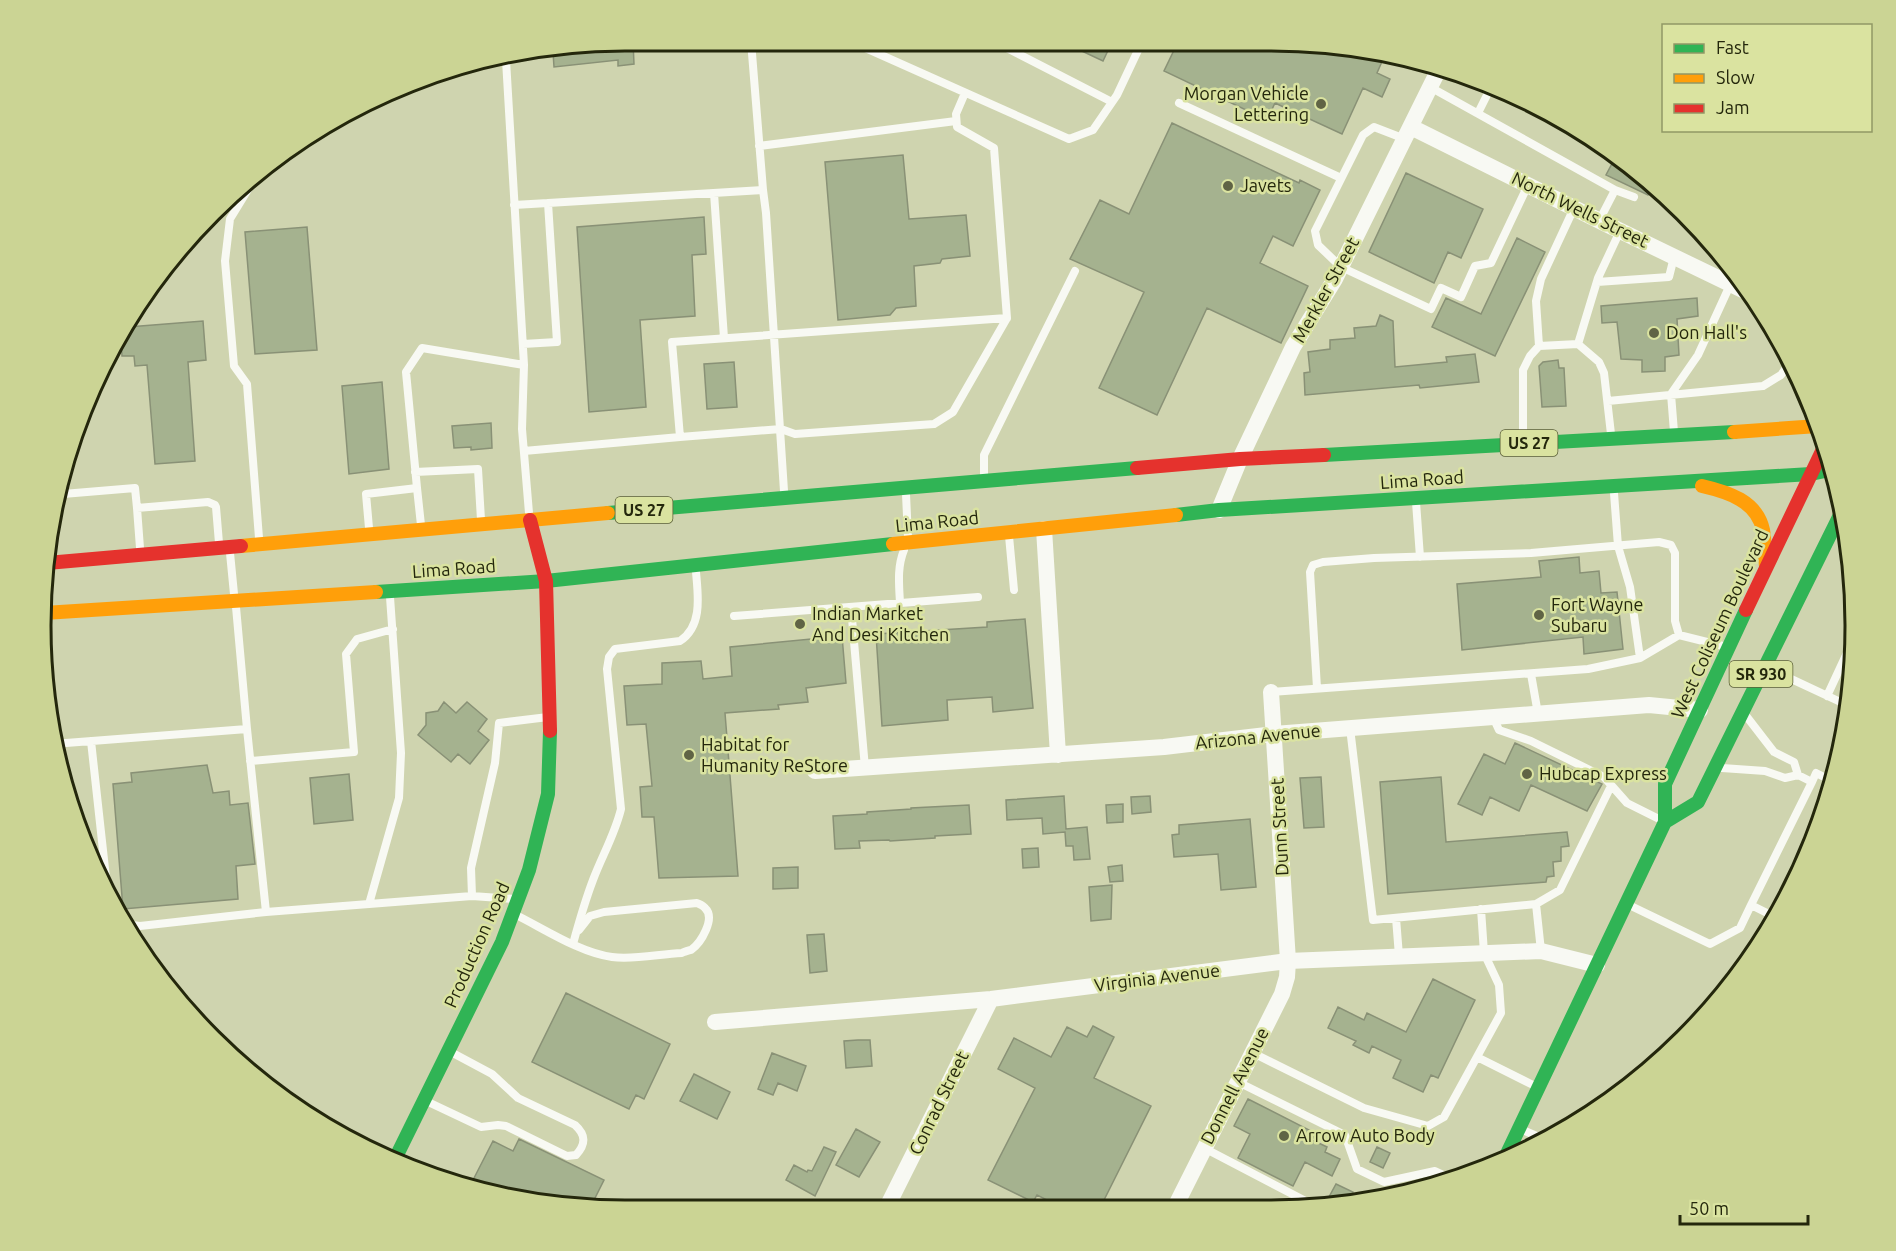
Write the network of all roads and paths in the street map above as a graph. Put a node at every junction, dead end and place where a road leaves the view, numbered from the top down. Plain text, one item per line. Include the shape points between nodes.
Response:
1 (752, 51) edge
2 (872, 51) edge
3 (1013, 51) edge
4 (1138, 51) edge
5 (506, 64) edge
6 (1434, 80) edge
7 (965, 93) junction
8 (1488, 94) edge
9 (1112, 102) junction
10 (1179, 103) dead end
11 (1478, 114) junction
12 (956, 121) junction
13 (1408, 133) junction
14 (759, 146) junction
15 (1341, 178) junction
16 (1528, 185) junction
17 (763, 190) junction
18 (1615, 190) junction
19 (714, 193) junction
20 (243, 197) edge
21 (1634, 197) dead end
22 (548, 203) junction
23 (514, 205) junction
24 (1574, 208) junction
25 (1599, 220) junction
26 (1620, 231) junction
27 (1674, 257) junction
28 (1341, 267) junction
29 (1075, 271) dead end
30 (1725, 275) edge
31 (1597, 282) junction
32 (1731, 283) edge
33 (1006, 318) junction
34 (775, 334) junction
35 (724, 338) junction
36 (523, 344) junction
37 (1578, 344) junction
38 (1539, 346) junction
39 (524, 365) junction
40 (1785, 369) edge
41 (1671, 394) junction
42 (1608, 401) junction
43 (1809, 427) edge
44 (781, 429) junction
45 (1674, 436) junction
46 (680, 437) junction
47 (1612, 439) junction
48 (1523, 444) junction
49 (524, 451) junction
50 (1820, 457) edge
51 (1240, 459) junction
52 (1823, 471) edge
53 (415, 472) junction
54 (1812, 474) junction
55 (984, 481) junction
56 (1680, 481) junction
57 (1613, 486) junction
58 (906, 487) junction
59 (417, 488) junction
60 (67, 494) edge
61 (785, 498) junction
62 (1416, 499) junction
63 (137, 508) junction
64 (1219, 510) junction
65 (530, 520) junction
66 (482, 524) junction
67 (1836, 524) edge
68 (422, 529) junction
69 (1044, 529) junction
70 (1009, 533) junction
71 (369, 534) junction
72 (908, 543) junction
73 (260, 544) junction
74 (1618, 546) junction
75 (224, 547) junction
76 (140, 555) junction
77 (1420, 557) junction
78 (55, 562) edge
79 (696, 565) junction
80 (1766, 567) junction
81 (546, 581) junction
82 (390, 591) junction
83 (1014, 591) dead end
84 (978, 597) dead end
85 (235, 601) junction
86 (900, 603) junction
87 (851, 607) junction
88 (51, 613) edge
89 (735, 616) dead end
90 (393, 629) junction
91 (1679, 635) junction
92 (1729, 648) junction
93 (1640, 658) junction
94 (1844, 658) edge
95 (1765, 666) junction
96 (1531, 674) junction
97 (1317, 688) junction
98 (1271, 692) joint
99 (1827, 696) junction
100 (1840, 702) edge
101 (1700, 710) junction
102 (1743, 711) junction
103 (1538, 714) junction
104 (551, 717) junction
105 (1492, 717) junction
106 (1350, 728) junction
107 (247, 729) junction
108 (1274, 734) junction
109 (91, 741) junction
110 (63, 743) edge
111 (1058, 755) junction
112 (250, 761) junction
113 (866, 768) junction
114 (1715, 768) junction
115 (815, 771) dead end
116 (1798, 775) junction
117 (1824, 777) edge
118 (1812, 782) junction
119 (1611, 786) junction
120 (1665, 822) junction
121 (105, 868) edge
122 (472, 896) junction
123 (519, 899) junction
124 (369, 904) junction
125 (1536, 904) junction
126 (1626, 904) junction
127 (1751, 905) junction
128 (1481, 909) junction
129 (266, 912) junction
130 (1768, 913) edge
131 (514, 914) junction
132 (1396, 918) junction
133 (136, 925) edge
134 (573, 944) junction
135 (1541, 951) junction
136 (1484, 953) junction
137 (1399, 956) junction
138 (1288, 961) junction
139 (1597, 965) junction
140 (991, 999) junction
141 (715, 1022) dead end
142 (449, 1050) junction
143 (1252, 1053) junction
144 (1477, 1057) junction
145 (1238, 1082) junction
146 (1538, 1088) junction
147 (424, 1100) junction
148 (1519, 1128) junction
149 (1535, 1135) edge
150 (1510, 1147) edge
151 (1204, 1148) junction
152 (398, 1153) edge
153 (1441, 1174) edge
154 (1302, 1199) edge
155 (890, 1200) edge
156 (1178, 1200) edge

1 - 14 lane
2 - 7 lane
3 - 9 lane
4 - 9 lane
5 - 23 lane
6 - 11 lane
6 - 13 street, Merkler Street
7 - 9 lane via 1069,139 1093,130
7 - 12 lane
8 - 11 lane
10 - 15 lane
11 - 18 lane
12 - 14 lane
12 - 33 lane via 957,128 994,148
13 - 15 lane via 1374,127 1363,135
13 - 16 street, North Wells Street
13 - 28 street, Merkler Street
14 - 17 lane
15 - 28 lane via 1315,231 1318,245
16 - 24 street, North Wells Street
16 - 28 lane via 1491,263 1475,266 1461,297 1441,288 1431,309
17 - 19 lane
17 - 34 lane
18 - 21 lane
18 - 25 lane
19 - 22 lane
19 - 35 lane
20 - 73 lane via 230,219 225,261 234,366 247,384
22 - 23 lane
22 - 36 lane via 557,342
23 - 36 lane
24 - 25 street, North Wells Street
24 - 38 lane via 1541,279 1536,301
25 - 26 street, North Wells Street
26 - 27 street, North Wells Street
26 - 31 lane
27 - 30 street, North Wells Street
27 - 31 lane via 1669,277
28 - 51 street, Merkler Street via 1293,347
29 - 55 lane via 984,455
31 - 37 lane
32 - 41 lane via 1698,355
33 - 34 lane
33 - 44 lane via 953,412 934,424 795,434
34 - 35 lane
34 - 44 lane
35 - 46 lane via 672,342
36 - 39 lane
37 - 38 lane
37 - 42 lane via 1599,362
38 - 48 lane via 1523,370
39 - 49 lane
39 - 53 lane via 422,348 406,372
40 - 41 lane via 1763,386
41 - 42 lane
41 - 45 lane
42 - 47 lane
43 - 45 main road, Lima Road / US 27
44 - 46 lane
44 - 61 lane
45 - 47 main road, Lima Road / US 27
46 - 49 lane
47 - 48 main road, Lima Road / US 27
48 - 51 main road, Lima Road / US 27
49 - 65 lane
50 - 54 main road, West Coliseum Boulevard / SR 930
51 - 55 main road, Lima Road / US 27
51 - 64 street, Merkler Street
52 - 54 main road, Lima Road
53 - 59 lane
53 - 66 lane via 478,469
54 - 56 main road, Lima Road
54 - 80 main road, West Coliseum Boulevard / SR 930
55 - 58 main road, Lima Road / US 27
56 - 57 main road, Lima Road
56 - 80 main road via 1720,490 1750,506 1762,528
57 - 62 main road, Lima Road
57 - 74 lane
58 - 61 main road, Lima Road / US 27
58 - 72 lane
59 - 68 lane
59 - 71 lane via 366,494
60 - 63 lane via 135,488
61 - 65 main road, Lima Road / US 27
62 - 64 main road, Lima Road
62 - 77 lane
63 - 75 lane via 212,503
63 - 76 lane
64 - 69 main road, Lima Road
65 - 66 main road, Lima Road / US 27
65 - 81 main road, Production Road
66 - 68 main road, Lima Road / US 27
67 - 95 main road, SR 930
68 - 71 main road, Lima Road / US 27
69 - 70 main road, Lima Road
69 - 111 street
70 - 72 main road, Lima Road
70 - 83 lane
71 - 73 main road, Lima Road / US 27
72 - 79 main road, Lima Road
72 - 86 lane via 900,562
73 - 75 main road, Lima Road / US 27
74 - 77 lane
74 - 91 lane via 1671,544 1675,553 1675,621
74 - 93 lane via 1630,587
75 - 76 main road, Lima Road / US 27
75 - 85 lane
76 - 78 main road, Lima Road / US 27
77 - 97 lane via 1313,565 1310,572
79 - 81 main road, Lima Road
79 - 134 lane via 698,604 688,636 680,641 615,649 609,657 621,809
80 - 92 main road, West Coliseum Boulevard / SR 930
81 - 82 main road, Lima Road
81 - 104 main road, Production Road
82 - 85 main road, Lima Road
82 - 90 lane
84 - 86 lane
85 - 88 main road, Lima Road
85 - 107 lane
86 - 87 lane
87 - 89 lane
87 - 113 lane
90 - 112 lane via 357,639 346,654 354,752
90 - 124 lane via 401,753 399,798
91 - 92 lane
91 - 93 lane
92 - 101 main road, West Coliseum Boulevard / SR 930
93 - 96 lane via 1587,669
94 - 99 lane
95 - 99 lane
95 - 102 main road, SR 930
96 - 97 lane
96 - 103 lane
97 - 98 lane
98 - 108 street, Dunn Street
99 - 100 lane
101 - 103 street, Arizona Avenue via 1649,705
101 - 120 main road, West Coliseum Boulevard / SR 930 via 1665,784
102 - 114 main road, SR 930
102 - 116 lane via 1774,752 1794,762
103 - 105 street, Arizona Avenue
104 - 122 lane via 500,723 471,868
104 - 123 main road, Production Road via 548,794
105 - 106 street, Arizona Avenue
105 - 119 lane via 1499,730 1532,741 1604,777
106 - 108 street, Arizona Avenue
106 - 132 lane via 1373,920
107 - 109 lane
107 - 112 lane
108 - 111 street, Arizona Avenue
108 - 138 street, Dunn Street
109 - 110 lane
109 - 121 lane
111 - 113 street, Arizona Avenue
112 - 129 lane
113 - 115 street, Arizona Avenue
114 - 116 lane via 1765,771 1785,778
114 - 120 main road, SR 930 via 1698,802
116 - 118 lane
117 - 118 lane via 1816,773
118 - 127 lane
119 - 120 lane via 1627,803
119 - 125 lane via 1560,890
120 - 126 main road, West Coliseum Boulevard / SR 930
122 - 123 lane
122 - 124 lane
123 - 131 main road, Production Road
124 - 129 lane
125 - 128 lane
125 - 135 lane
126 - 127 lane via 1710,944 1740,928
126 - 139 main road, West Coliseum Boulevard / SR 930
127 - 130 lane
128 - 132 lane
128 - 136 lane
129 - 133 lane
131 - 134 lane
131 - 142 main road, Production Road
132 - 137 lane
134 - 134 lane via 612,957 682,953 700,941 710,915 696,903 604,912 590,916
135 - 136 street, Virginia Avenue
135 - 139 street, Virginia Avenue
136 - 137 street, Virginia Avenue
136 - 144 lane via 1499,985 1501,1013
137 - 138 street, Virginia Avenue
138 - 140 street, Virginia Avenue
138 - 143 street, Donnell Avenue via 1282,994
139 - 146 main road, West Coliseum Boulevard / SR 930
140 - 141 street, Virginia Avenue
140 - 155 street, Conrad Street
142 - 147 main road, Production Road
142 - 147 lane via 492,1074 518,1098 575,1125 582,1132 581,1150 567,1156 506,1126 481,1127
143 - 144 lane via 1364,1108 1428,1126 1444,1117
143 - 145 street, Donnell Avenue
144 - 146 lane
145 - 151 street, Donnell Avenue
145 - 153 lane via 1345,1135 1357,1168 1384,1182 1435,1171
146 - 148 main road, West Coliseum Boulevard / SR 930
147 - 152 main road, Production Road
148 - 149 lane
148 - 150 main road, West Coliseum Boulevard / SR 930
151 - 154 lane
151 - 156 street, Donnell Avenue

